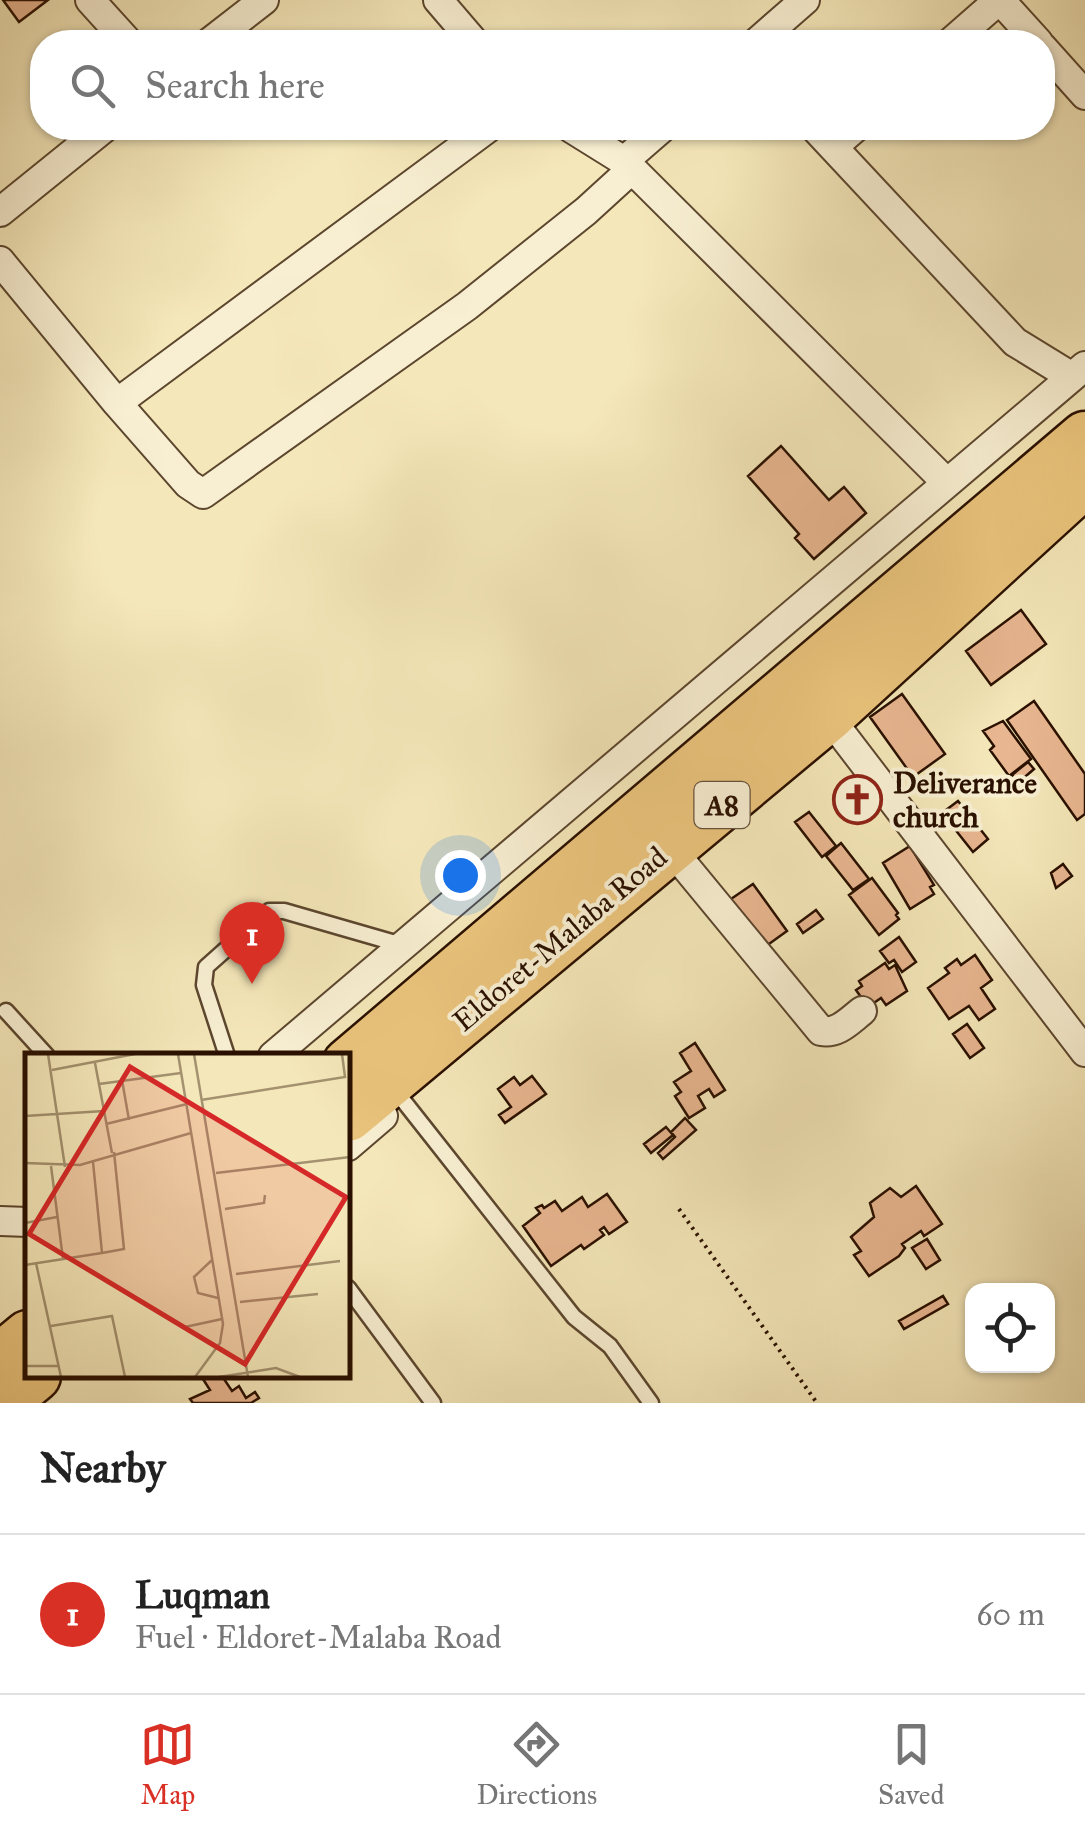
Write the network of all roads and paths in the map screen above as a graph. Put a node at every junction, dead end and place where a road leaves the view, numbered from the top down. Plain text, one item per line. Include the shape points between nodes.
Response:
1 (90, 0) edge
2 (264, 0) edge
3 (438, 0) edge
4 (804, 0) edge
5 (1000, 0) edge
6 (117, 30) edge
7 (225, 30) edge
8 (464, 30) edge
9 (771, 30) edge
10 (965, 30) edge
11 (1027, 30) edge
12 (1055, 62) edge
13 (1085, 95) edge
14 (89, 140) edge
15 (472, 140) edge
16 (590, 140) edge
17 (651, 140) edge
18 (827, 140) edge
19 (628, 165) junction
20 (0, 212) edge
21 (0, 260) edge
22 (1078, 372) edge
23 (117, 402) junction
24 (1085, 437) edge
25 (1085, 482) edge
26 (947, 483) junction
27 (834, 724) junction
28 (680, 860) junction
29 (403, 946) junction
30 (6, 1011) dead end
31 (862, 1011) dead end
32 (1085, 1052) edge
33 (44, 1053) edge
34 (226, 1053) edge
35 (277, 1053) edge
36 (350, 1062) edge
37 (402, 1099) junction
38 (350, 1114) edge
39 (350, 1144) edge
40 (680, 1210) dead end
41 (0, 1221) edge
42 (25, 1222) edge
43 (350, 1291) edge
44 (25, 1346) edge
45 (14, 1382) edge
46 (433, 1403) edge
47 (651, 1403) edge
48 (818, 1403) edge

1 - 6 street
2 - 7 street
3 - 8 street
4 - 9 street
5 - 10 street
5 - 11 street
12 - 13 street
14 - 20 street
15 - 23 street
16 - 19 street
17 - 19 street
18 - 22 street via 1015,342
19 - 23 street via 586,211 467,306 202,494
19 - 26 street
21 - 23 street
22 - 26 street
24 - 36 highway, Eldoret-Malaba Road / A8
25 - 27 highway, Eldoret-Malaba Road / A8
26 - 29 street
27 - 28 street
27 - 32 street
27 - 38 highway, Eldoret-Malaba Road / A8
28 - 31 street via 821,1030 838,1030
28 - 37 street
29 - 34 lane via 269,911 206,967 204,985
29 - 35 street
30 - 33 lane
37 - 39 street
37 - 47 lane via 574,1317 610,1346
40 - 48 path
41 - 42 street
43 - 46 lane
44 - 45 highway

